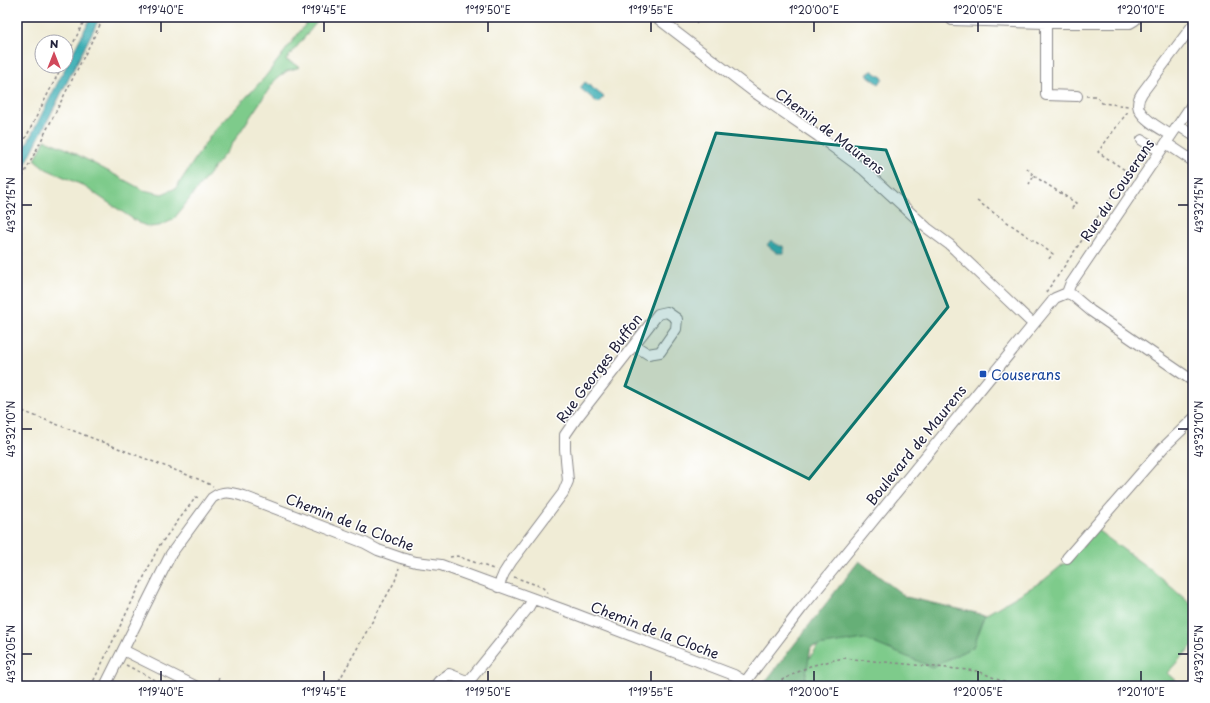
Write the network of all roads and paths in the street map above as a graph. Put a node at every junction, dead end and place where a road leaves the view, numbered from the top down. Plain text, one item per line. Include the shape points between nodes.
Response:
1 (86, 17) edge
2 (104, 17) edge
3 (656, 17) edge
4 (700, 17) edge
5 (952, 17) edge
6 (1137, 17) edge
7 (1046, 23) junction
8 (696, 24) dead end
9 (1193, 25) edge
10 (74, 42) edge
11 (58, 74) edge
12 (1077, 96) joint
13 (1193, 103) edge
14 (1138, 104) junction
15 (1178, 125) junction
16 (1193, 135) edge
17 (1168, 139) junction
18 (1142, 140) dead end
19 (1160, 151) junction
20 (17, 155) edge
21 (1193, 161) edge
22 (1027, 168) dead end
23 (1034, 176) junction
24 (1029, 184) dead end
25 (17, 188) edge
26 (978, 201) dead end
27 (1070, 211) dead end
28 (1047, 261) dead end
29 (1067, 293) junction
30 (1044, 294) dead end
31 (1033, 324) junction
32 (634, 345) junction
33 (1193, 381) edge
34 (17, 409) edge
35 (1193, 419) edge
36 (219, 493) junction
37 (207, 505) junction
38 (444, 557) dead end
39 (1067, 558) dead end
40 (399, 565) dead end
41 (504, 573) junction
42 (498, 587) junction
43 (533, 599) junction
44 (552, 606) junction
45 (123, 650) junction
46 (126, 665) dead end
47 (219, 678) dead end
48 (467, 684) edge
49 (743, 684) edge
50 (763, 685) edge
51 (772, 685) edge
52 (91, 686) edge
53 (105, 686) edge
54 (167, 686) edge
55 (195, 686) edge
56 (215, 686) edge
57 (287, 686) edge
58 (299, 686) edge
59 (336, 686) edge
60 (436, 686) edge
61 (1013, 686) edge

1 - 10 path
2 - 25 path
3 - 31 street, Chemin de Maurens via 754,92 864,170 927,228 950,245
4 - 8 path
5 - 7 street via 952,20
6 - 7 street via 1130,23
7 - 12 street via 1046,95
9 - 14 street via 1142,93
11 - 20 path
12 - 14 path via 1096,96 1102,103 1127,106
13 - 15 street, Rue du Couserans
14 - 17 street via 1146,119
14 - 30 path via 1128,111 1098,152 1128,172
15 - 16 street
15 - 17 street, Rue du Couserans
17 - 19 street, Rue du Couserans
17 - 21 street
18 - 19 street
19 - 29 street, Rue du Couserans via 1070,284
22 - 23 path
23 - 24 path
23 - 27 path via 1076,203
26 - 28 path via 1053,254
29 - 31 street, Boulevard de Maurens via 1055,298
29 - 33 street via 1078,298 1091,310
31 - 49 street, Boulevard de Maurens via 801,608
32 - 32 street, Rue Georges Buffon via 658,314 667,312 677,319 676,330 660,352 648,354
32 - 41 street, Rue Georges Buffon via 565,435 568,481 563,493
34 - 36 path via 198,479 216,488
35 - 39 street via 1163,448
36 - 37 street
36 - 42 street, Chemin de la Cloche via 237,494 365,542 378,550 416,562 440,565
37 - 45 street via 171,554
37 - 52 path via 196,497 159,546
38 - 41 path via 457,556
40 - 59 path via 395,581
41 - 42 street, Rue Georges Buffon
41 - 44 path via 542,587 552,599
42 - 43 street, Chemin de la Cloche
43 - 44 street, Chemin de la Cloche
43 - 48 street
44 - 49 street, Chemin de la Cloche via 734,675
45 - 53 street
45 - 55 street
46 - 54 path
47 - 56 path
48 - 60 street via 449,674
50 - 51 path
51 - 61 path via 810,666 843,658 978,671
57 - 58 path via 289,682

